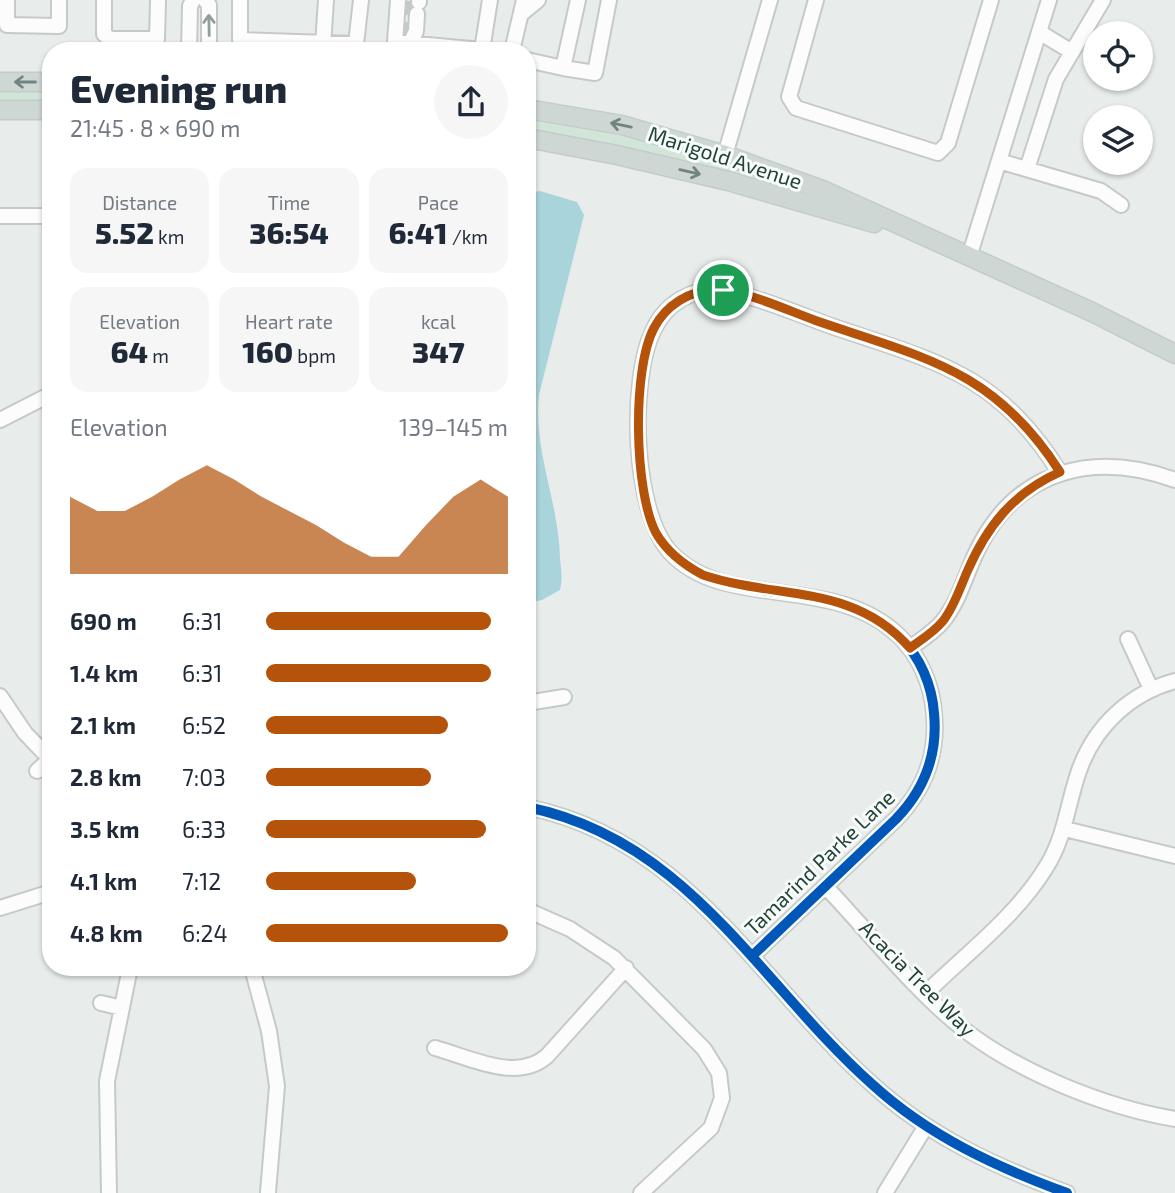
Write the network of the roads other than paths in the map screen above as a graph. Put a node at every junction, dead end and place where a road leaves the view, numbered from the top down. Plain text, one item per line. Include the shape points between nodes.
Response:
1 (7, 0) edge
2 (59, 0) edge
3 (104, 0) edge
4 (158, 0) edge
5 (193, 0) edge
6 (205, 0) edge
7 (240, 0) edge
8 (326, 0) edge
9 (361, 0) edge
10 (398, 0) edge
11 (490, 0) edge
12 (538, 0) edge
13 (578, 0) edge
14 (609, 0) edge
15 (770, 0) edge
16 (816, 0) edge
17 (991, 0) edge
18 (1049, 0) edge
19 (1099, 2) edge
20 (415, 3) edge
21 (522, 7) edge
22 (1039, 32) junction
23 (189, 42) edge
24 (209, 42) edge
25 (273, 42) edge
26 (323, 42) edge
27 (356, 42) edge
28 (395, 42) edge
29 (411, 42) edge
30 (483, 42) edge
31 (514, 42) edge
32 (1072, 52) junction
33 (536, 62) edge
34 (563, 68) junction
35 (0, 82) edge
36 (42, 82) edge
37 (0, 110) edge
38 (42, 110) edge
39 (536, 111) edge
40 (536, 140) edge
41 (725, 155) junction
42 (999, 161) junction
43 (1027, 169) junction
44 (1121, 205) dead end
45 (0, 216) edge
46 (42, 216) edge
47 (914, 233) junction
48 (970, 257) junction
49 (1175, 354) edge
50 (42, 399) edge
51 (0, 420) edge
52 (1060, 472) junction
53 (1175, 480) edge
54 (1128, 639) dead end
55 (910, 648) junction
56 (1175, 681) edge
57 (1151, 689) junction
58 (0, 696) edge
59 (564, 696) dead end
60 (536, 701) edge
61 (42, 751) edge
62 (42, 766) edge
63 (37, 771) dead end
64 (536, 810) edge
65 (1065, 829) junction
66 (1175, 856) edge
67 (825, 886) junction
68 (42, 895) edge
69 (0, 908) edge
70 (536, 914) edge
71 (752, 956) junction
72 (626, 968) junction
73 (128, 976) edge
74 (254, 976) edge
75 (926, 993) junction
76 (101, 1003) dead end
77 (122, 1008) junction
78 (435, 1048) dead end
79 (1175, 1119) edge
80 (926, 1126) junction
81 (268, 1192) edge
82 (109, 1193) edge
83 (641, 1193) edge
84 (886, 1193) edge
85 (1067, 1193) edge

1 - 2 street via 7,25 59,26
3 - 4 street via 104,34 110,39 157,39
5 - 23 street
24 -> 6 street via 209,5
7 - 25 street via 240,40
8 - 26 street
9 - 27 street
10 - 28 street
11 - 30 street
12 - 21 street
13 - 34 street
14 - 34 street via 595,73
15 - 41 street
16 - 17 street via 789,97 796,108 938,153 948,143
18 - 22 street
19 - 32 street
20 - 29 street via 416,31
21 - 31 street
22 - 32 street
22 - 42 street
32 - 43 street via 1056,79
33 - 34 street
36 -> 35 main road
37 - 38 main road
41 -> 39 main road, Marigold Avenue via 622,125
40 -> 47 main road, Marigold Avenue via 728,181
41 - 47 main road, Marigold Avenue via 825,191
42 - 43 street
42 - 48 street
43 - 44 street via 1101,191
45 - 46 street
47 - 48 main road, Marigold Avenue
48 - 49 main road, Marigold Avenue
50 - 51 street
52 - 53 street via 1102,465 1145,469
52 - 55 street via 1026,491 999,515 950,611
52 - 55 street, Tamarind Parke Lane via 1016,413 979,384 942,365 723,290 689,295 666,312 653,329 647,349 639,439 648,512 663,544 682,563 716,580 851,605 881,621
54 - 57 street
55 - 67 street, Tamarind Parke Lane via 934,706 933,748 926,775 906,809
56 - 57 street
57 - 65 street via 1113,717 1093,742 1080,769
58 - 61 street
59 - 60 street
62 - 63 street
64 - 71 street via 565,818 644,856 697,897
65 - 66 street
65 - 75 street via 1045,871 1022,900
67 - 71 street, Tamarind Parke Lane
67 - 75 street, Acacia Tree Way
68 - 69 street
70 - 72 street via 585,937
71 - 80 street via 872,1085
72 - 78 street via 532,1066 511,1069
72 - 83 street via 704,1049 716,1065 722,1089 710,1128
73 - 77 street
74 - 81 street via 277,1086
75 - 79 street, Acacia Tree Way via 959,1026 1007,1059 1125,1107
76 - 77 street
77 - 82 street via 107,1081
80 - 84 street
80 - 85 street via 972,1154

